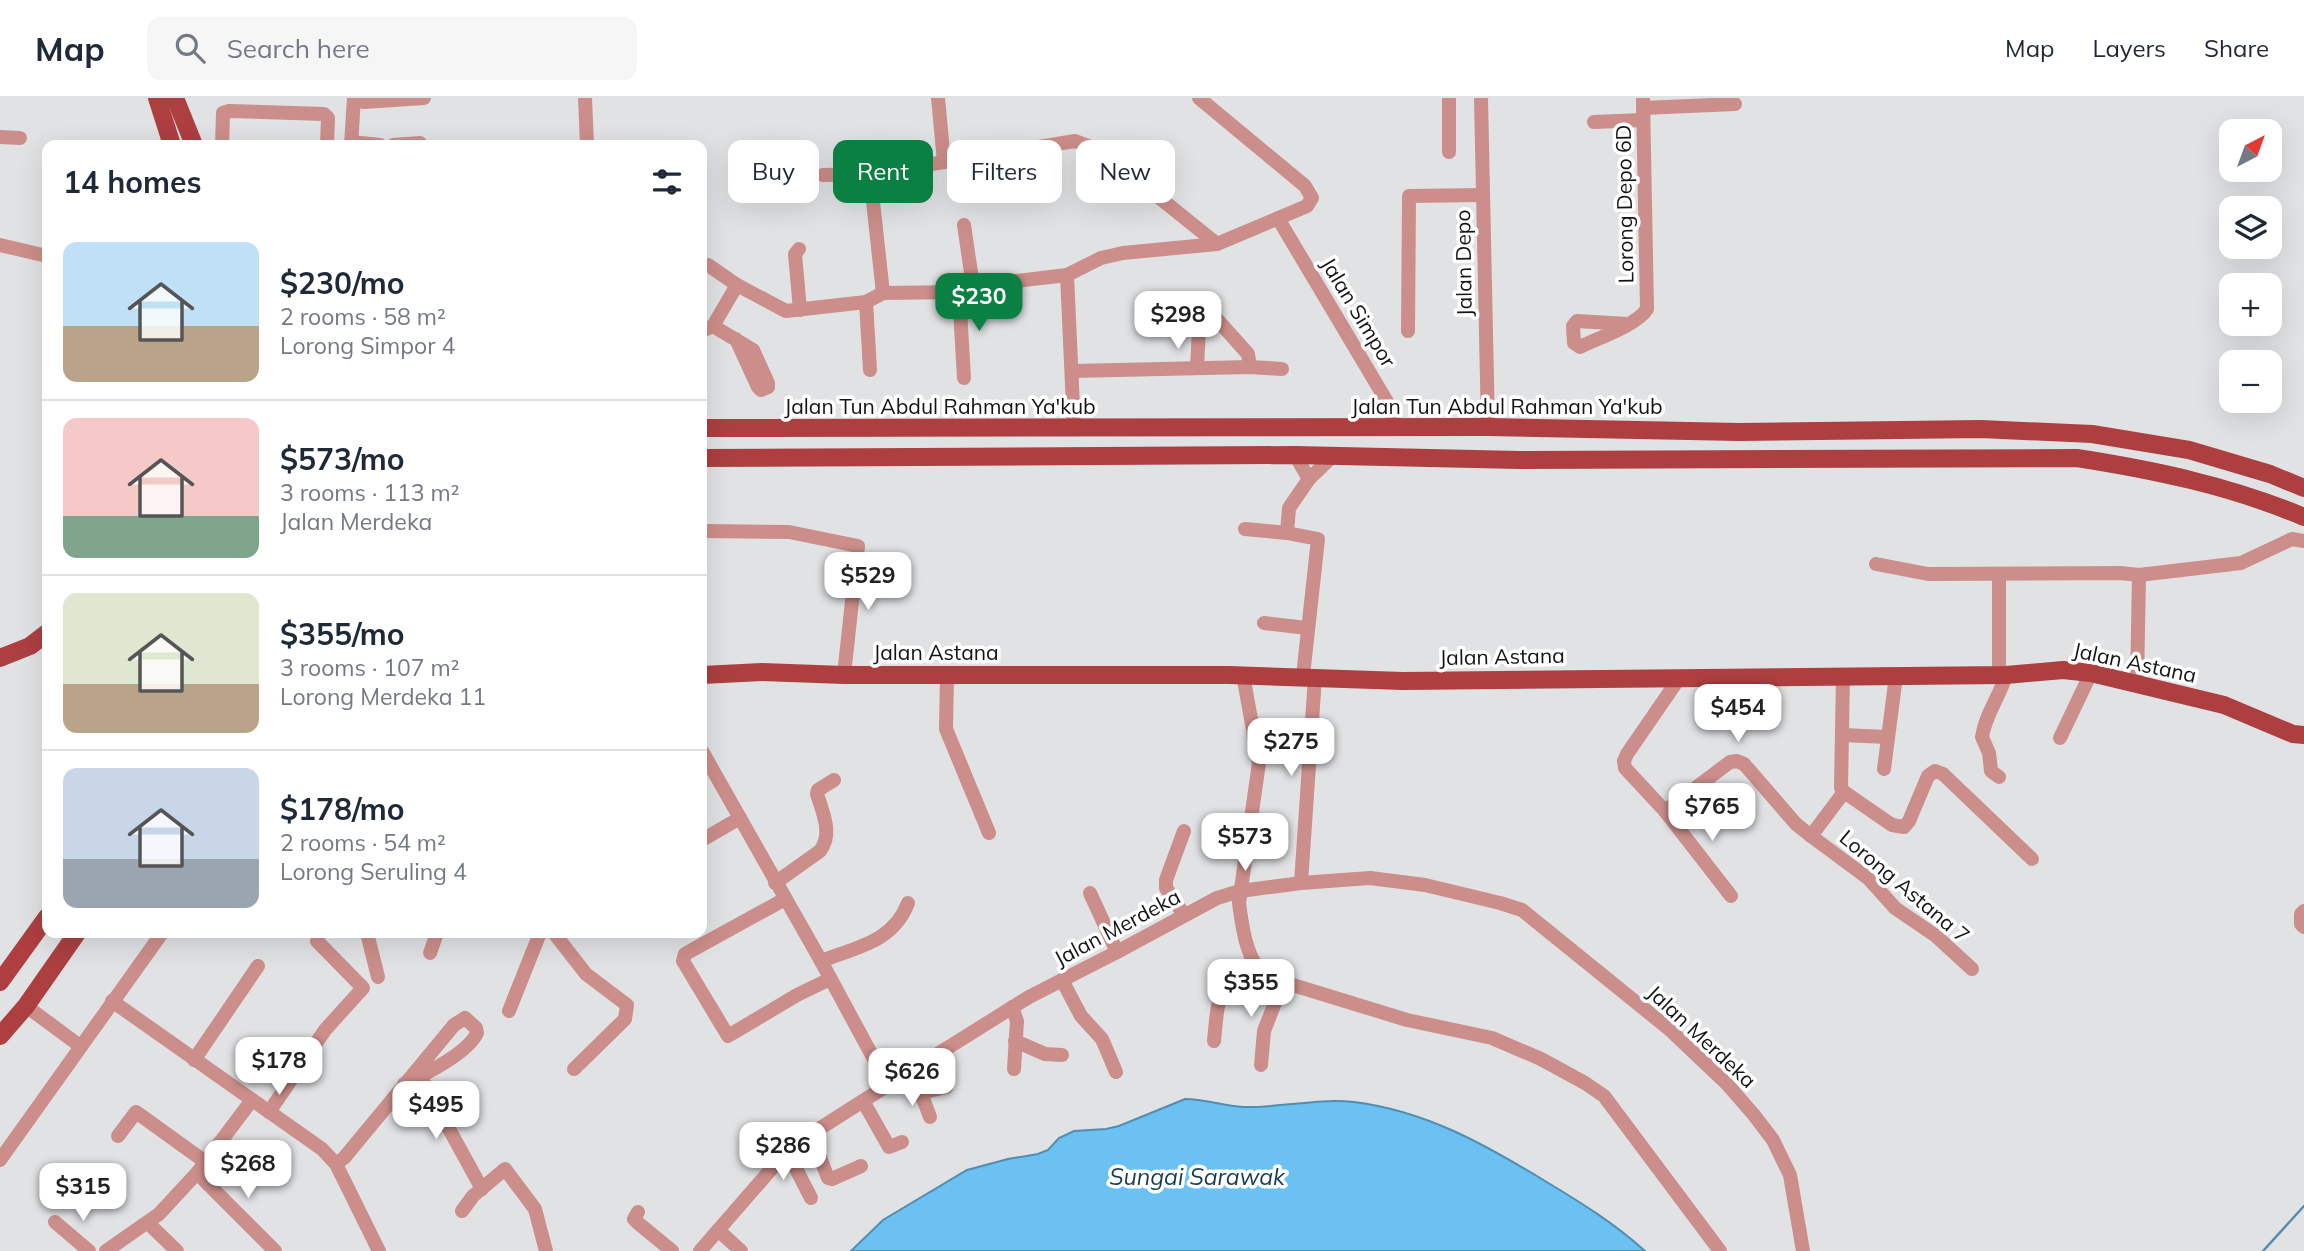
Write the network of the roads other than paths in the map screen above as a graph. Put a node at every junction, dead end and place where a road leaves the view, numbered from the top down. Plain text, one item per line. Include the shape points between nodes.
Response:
1 (157, 98) edge
2 (354, 98) edge
3 (424, 98) edge
4 (585, 98) edge
5 (938, 98) edge
6 (1199, 98) edge
7 (1449, 98) edge
8 (1480, 98) edge
9 (178, 99) edge
10 (1735, 104) dead end
11 (1643, 108) edge
12 (1594, 122) dead end
13 (0, 137) edge
14 (20, 138) dead end
15 (170, 140) edge
16 (193, 140) edge
17 (222, 140) edge
18 (327, 140) edge
19 (351, 140) edge
20 (587, 140) edge
21 (1448, 152) dead end
22 (944, 162) junction
23 (933, 164) edge
24 (823, 175) dead end
25 (833, 175) edge
26 (1483, 195) junction
27 (873, 203) edge
28 (1279, 220) junction
29 (964, 225) dead end
30 (1217, 244) junction
31 (0, 245) edge
32 (799, 249) dead end
33 (42, 255) edge
34 (708, 265) dead end
35 (1067, 275) junction
36 (737, 285) junction
37 (973, 286) junction
38 (958, 292) junction
39 (883, 293) junction
40 (866, 302) junction
41 (800, 310) junction
42 (1627, 324) dead end
43 (708, 328) edge
44 (1408, 331) dead end
45 (736, 339) dead end
46 (1250, 367) junction
47 (1197, 368) junction
48 (1282, 369) dead end
49 (870, 370) dead end
50 (1073, 371) junction
51 (964, 377) dead end
52 (1488, 427) junction
53 (707, 428) edge
54 (1396, 428) junction
55 (1074, 429) junction
56 (1981, 429) junction
57 (1295, 455) junction
58 (1333, 456) junction
59 (707, 458) edge
60 (2077, 458) junction
61 (1309, 479) junction
62 (2304, 488) edge
63 (2304, 517) edge
64 (1245, 529) dead end
65 (707, 531) edge
66 (1287, 533) junction
67 (2304, 541) edge
68 (1876, 564) dead end
69 (1999, 575) junction
70 (2139, 575) junction
71 (1264, 623) dead end
72 (1307, 628) junction
73 (42, 637) edge
74 (0, 657) edge
75 (2091, 673) junction
76 (947, 674) junction
77 (2003, 674) junction
78 (707, 675) edge
79 (844, 675) junction
80 (1243, 675) junction
81 (1843, 675) junction
82 (1309, 676) junction
83 (1896, 676) junction
84 (1680, 677) junction
85 (2137, 684) junction
86 (1842, 735) junction
87 (1887, 737) junction
88 (2060, 737) dead end
89 (2300, 737) edge
90 (707, 760) edge
91 (1884, 769) dead end
92 (1999, 777) dead end
93 (834, 780) dead end
94 (1844, 792) junction
95 (1665, 811) junction
96 (740, 818) junction
97 (1184, 831) dead end
98 (989, 833) dead end
99 (1811, 836) junction
100 (707, 837) edge
101 (2032, 859) dead end
102 (775, 883) junction
103 (1301, 883) junction
104 (1240, 891) junction
105 (1090, 893) dead end
106 (1731, 896) dead end
107 (785, 899) junction
108 (908, 903) dead end
109 (2304, 911) edge
110 (1184, 915) junction
111 (42, 924) edge
112 (2304, 928) edge
113 (60, 938) edge
114 (74, 938) edge
115 (158, 938) edge
116 (368, 938) edge
117 (435, 938) edge
118 (538, 938) edge
119 (558, 938) edge
120 (317, 941) dead end
121 (430, 953) dead end
122 (1117, 953) junction
123 (821, 961) junction
124 (1256, 965) junction
125 (258, 966) dead end
126 (1972, 969) dead end
127 (379, 977) dead end
128 (830, 979) junction
129 (1062, 980) junction
130 (0, 982) edge
131 (1283, 982) junction
132 (112, 1002) junction
133 (26, 1006) junction
134 (1012, 1007) junction
135 (509, 1011) dead end
136 (0, 1023) edge
137 (0, 1036) edge
138 (1015, 1041) junction
139 (1214, 1041) dead end
140 (80, 1046) junction
141 (1062, 1055) dead end
142 (194, 1060) junction
143 (1261, 1065) dead end
144 (574, 1069) dead end
145 (1014, 1069) dead end
146 (1116, 1072) dead end
147 (907, 1073) junction
148 (420, 1076) junction
149 (404, 1084) junction
150 (888, 1085) junction
151 (946, 1087) dead end
152 (921, 1093) junction
153 (252, 1100) junction
154 (863, 1101) junction
155 (270, 1112) junction
156 (930, 1117) dead end
157 (811, 1134) junction
158 (118, 1136) dead end
159 (902, 1142) dead end
160 (788, 1151) junction
161 (0, 1160) edge
162 (337, 1164) junction
163 (861, 1166) dead end
164 (201, 1167) junction
165 (482, 1189) junction
166 (811, 1198) dead end
167 (462, 1211) dead end
168 (638, 1212) dead end
169 (55, 1222) dead end
170 (148, 1223) junction
171 (718, 1230) junction
172 (89, 1251) edge
173 (106, 1251) edge
174 (177, 1251) edge
175 (275, 1251) edge
176 (379, 1251) edge
177 (546, 1251) edge
178 (671, 1251) edge
179 (700, 1251) edge
180 (741, 1251) edge
181 (1720, 1251) edge
182 (1803, 1251) edge

1 - 15 main road
2 - 3 street via 364,102
2 - 19 street
4 - 20 street
5 - 22 street
6 - 28 street via 1305,186 1312,198 1307,206
7 - 21 street
8 - 26 street, Jalan Depo
9 - 16 main road
10 - 11 street
11 - 12 street
11 - 42 street, Lorong Depo 6D via 1647,309
13 - 14 street
17 - 18 street via 223,113 229,111 324,114
22 - 23 street
22 - 30 street via 1084,143 1110,158
24 - 25 street
26 - 44 street via 1409,197
26 - 52 street, Jalan Depo
27 - 39 street
28 - 30 street
28 - 54 street, Jalan Simpor via 1389,405
29 - 37 street
30 - 35 street via 1123,253
31 - 33 street
32 - 41 street via 795,254
34 - 36 street
35 - 37 street
35 - 50 street
36 - 41 street via 778,308
36 - 43 street
37 - 38 street
38 - 39 street
38 - 51 street
39 - 40 street
40 - 41 street
40 - 49 street
43 - 45 street
46 - 47 street
46 - 47 street via 1248,354 1202,305
46 - 48 street
47 - 50 street
50 - 55 street
52 - 54 main road, Jalan Tun Abdul Rahman Ya'kub
52 - 56 main road, Jalan Tun Abdul Rahman Ya'kub via 1739,432
53 - 55 main road, Jalan Tun Abdul Rahman Ya'kub
54 - 55 main road, Jalan Tun Abdul Rahman Ya'kub
56 - 60 main road via 1979,442 1990,452
56 - 62 main road, Jalan Tun Abdul Rahman Ya'kub via 2092,434 2189,450
57 - 58 main road
57 - 59 main road
57 - 61 street
58 - 60 main road
58 - 61 street
60 - 63 main road via 2160,472 2263,500
61 - 66 street via 1290,509
64 - 66 street
65 - 79 street via 789,532 858,546
66 - 72 street via 1318,539
67 - 70 street via 2292,539 2241,563
68 - 69 street via 1928,574
69 - 70 street
69 - 77 street
70 - 85 street
71 - 72 street
72 - 82 street
73 - 74 main road
75 - 77 main road, Jalan Astana
75 - 85 main road, Jalan Astana
75 - 88 street
76 - 79 main road, Jalan Astana
76 - 80 main road, Jalan Astana
76 - 98 street via 946,729
77 - 83 main road, Jalan Astana
77 - 92 street via 2002,690 1982,737 1991,771
78 - 79 main road, Jalan Astana
80 - 82 main road, Jalan Astana
80 - 104 street via 1259,763
81 - 83 main road, Jalan Astana
81 - 84 main road, Jalan Astana
81 - 86 street
82 - 84 main road, Jalan Astana via 1387,681
82 - 103 street
83 - 87 street
84 - 95 street via 1624,761 1625,768
85 - 89 main road, Jalan Astana via 2224,705
86 - 87 street
86 - 94 street
87 - 91 street
90 - 96 street
93 - 102 street via 817,794 825,844
94 - 99 street
94 - 101 street via 1892,825 1904,827 1928,776 1935,771
95 - 99 street, Lorong Astana 7 via 1737,761
95 - 106 street
96 - 100 street
96 - 102 street
97 - 110 street via 1166,888
99 - 126 street, Lorong Astana 7 via 1869,879 1895,908 1936,936
102 - 107 street
103 - 104 street, Jalan Merdeka
103 - 182 street, Jalan Merdeka via 1370,878 1425,885 1522,910 1670,1029 1755,1115 1790,1175
104 - 110 street, Jalan Merdeka
104 - 124 street via 1241,921
105 - 122 street
107 - 123 street
107 - 128 street via 685,954 683,961 728,1036
108 - 123 street via 884,937
109 - 112 street
110 - 122 street, Jalan Merdeka
111 - 130 main road
113 - 136 main road
114 - 133 main road
115 - 132 street
116 - 127 street
117 - 121 street
118 - 135 street
119 - 144 street via 586,974 627,1005 625,1019
120 - 155 street via 363,988 325,1030
122 - 129 street, Jalan Merdeka
123 - 128 street
124 - 131 street
124 - 139 street via 1238,972 1225,985
125 - 142 street
128 - 150 street
129 - 134 street, Jalan Merdeka
129 - 146 street via 1081,1016 1102,1039
131 - 143 street via 1265,1031
131 - 181 street via 1407,1020 1492,1038 1585,1083 1604,1096
132 - 140 street
132 - 142 street
133 - 137 main road
133 - 140 street
134 - 138 street via 1017,1021
134 - 147 street, Jalan Merdeka
138 - 141 street via 1045,1054
138 - 145 street
140 - 161 street
142 - 153 street
147 - 150 street, Jalan Merdeka
147 - 152 street via 915,1091
148 - 149 street
148 - 149 street via 467,1046 475,1038 476,1028 464,1018
148 - 165 street
149 - 162 street
150 - 154 street, Jalan Merdeka
151 - 152 street
152 - 156 street
153 - 155 street
153 - 164 street
154 - 157 street, Jalan Merdeka
154 - 159 street via 889,1147
155 - 162 street
157 - 160 street, Jalan Merdeka
157 - 163 street via 828,1178
158 - 164 street via 136,1112
160 - 166 street
160 - 171 street, Jalan Merdeka
162 - 176 street
164 - 170 street
164 - 175 street
165 - 167 street
165 - 177 street via 505,1169 535,1209
168 - 178 street via 634,1219
169 - 172 street
170 - 173 street
170 - 174 street
171 - 179 street, Jalan Merdeka
171 - 180 street

